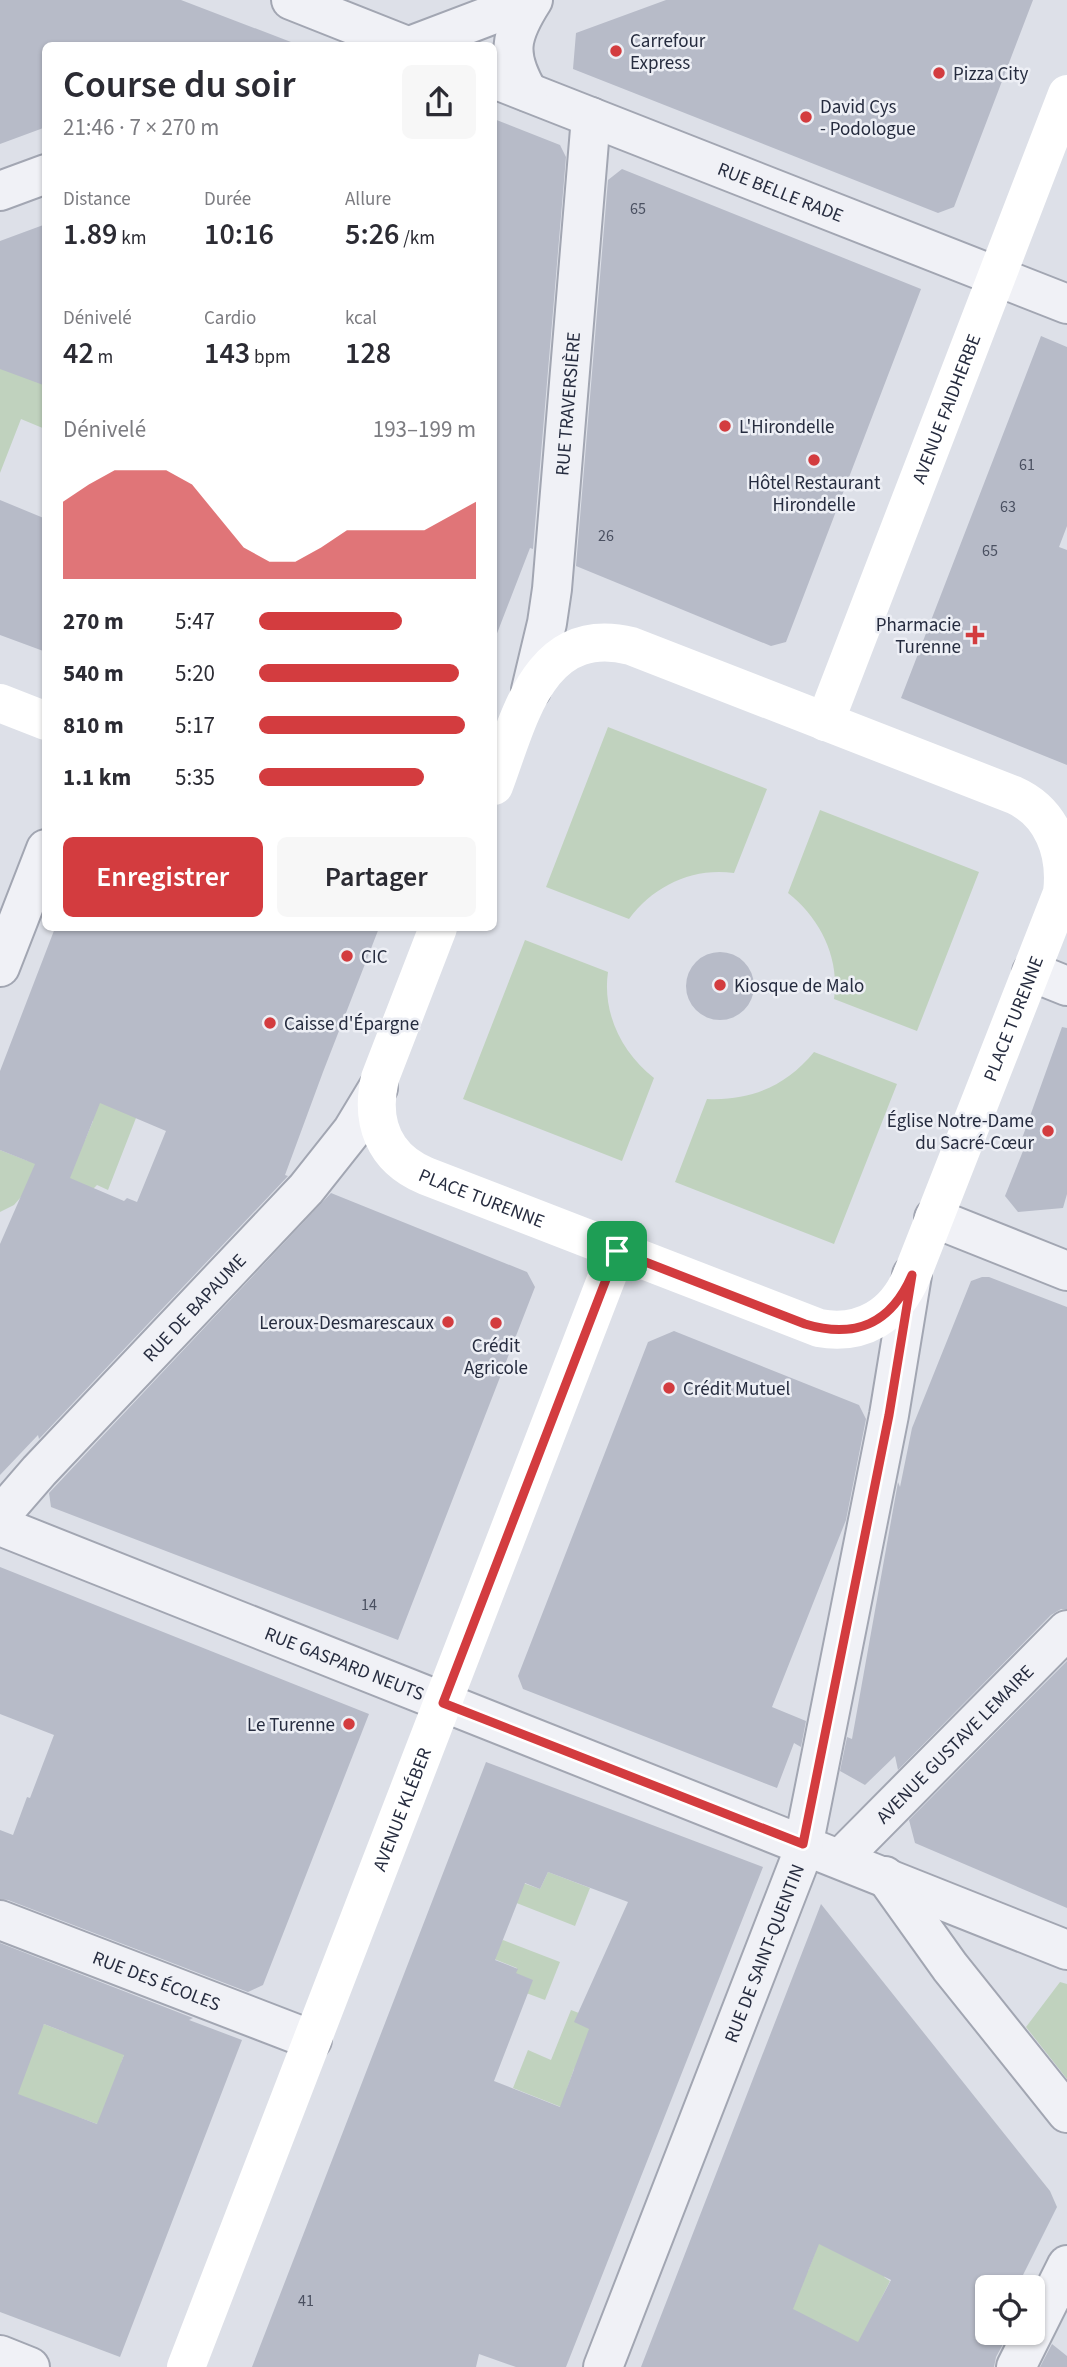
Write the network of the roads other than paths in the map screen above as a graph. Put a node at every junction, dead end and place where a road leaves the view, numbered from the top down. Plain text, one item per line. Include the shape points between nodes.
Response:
1 (291, 0) edge
2 (532, 0) edge
3 (363, 24) edge
4 (400, 42) edge
5 (419, 42) edge
6 (511, 86) edge
7 (1067, 94) edge
8 (591, 117) junction
9 (42, 175) edge
10 (0, 191) edge
11 (997, 276) junction
12 (1067, 304) edge
13 (531, 690) junction
14 (0, 704) edge
15 (42, 720) edge
16 (825, 722) junction
17 (497, 778) edge
18 (1060, 828) edge
19 (42, 859) edge
20 (437, 931) edge
21 (0, 967) edge
22 (1031, 972) junction
23 (1067, 986) edge
24 (378, 1088) junction
25 (934, 1218) junction
26 (617, 1251) junction
27 (1067, 1271) edge
28 (912, 1275) junction
29 (0, 1516) edge
30 (0, 1526) edge
31 (1067, 1630) edge
32 (443, 1703) junction
33 (803, 1844) junction
34 (841, 1858) junction
35 (885, 1876) junction
36 (0, 1920) edge
37 (1067, 1950) edge
38 (313, 2040) junction
39 (1067, 2113) edge
40 (1067, 2265) edge
41 (0, 2356) edge
42 (30, 2367) edge
43 (186, 2367) edge
44 (603, 2367) edge
45 (1016, 2367) edge

1 - 3 street
2 - 5 street
2 - 6 street via 512,48 515,68
3 - 4 street
6 - 8 street, RUE BELLE RADE
7 - 11 street, AVENUE FAIDHERBE
8 - 11 street, RUE BELLE RADE
8 - 13 street, RUE TRAVERSIÈRE via 552,589
9 - 10 street
11 - 12 street, RUE BELLE RADE
11 - 16 street, AVENUE FAIDHERBE
13 - 16 street, PLACE TURENNE via 551,663 568,651 588,643 617,642
13 - 17 street, PLACE TURENNE
14 - 15 street
16 - 18 street, PLACE TURENNE via 1024,800
18 - 22 street, PLACE TURENNE via 1064,883
19 - 21 street
20 - 24 street, PLACE TURENNE
22 - 23 street
22 - 25 street, PLACE TURENNE
24 - 26 street, PLACE TURENNE via 380,1129 389,1148 412,1170
24 - 29 street, RUE DE BAPAUME via 352,1131 306,1189
25 - 27 street
25 - 28 street, PLACE TURENNE
26 - 28 street, PLACE TURENNE via 805,1324 840,1331 862,1327 888,1312
26 - 32 street, AVENUE KLÉBER
28 - 33 street, RUE DE SAINT-QUENTIN via 889,1415
30 - 32 street, RUE GASPARD NEUTS
31 - 34 street, AVENUE GUSTAVE LEMAIRE
32 - 33 street, RUE GASPARD NEUTS
32 - 38 street, AVENUE KLÉBER
33 - 34 street, RUE GASPARD NEUTS
33 - 44 street, RUE DE SAINT-QUENTIN via 792,1884
34 - 35 street, RUE GASPARD NEUTS
35 - 37 street, RUE GASPARD NEUTS
35 - 39 street via 942,1958
36 - 38 street, RUE DES ÉCOLES
38 - 43 street, AVENUE KLÉBER
40 - 45 street
41 - 42 street

